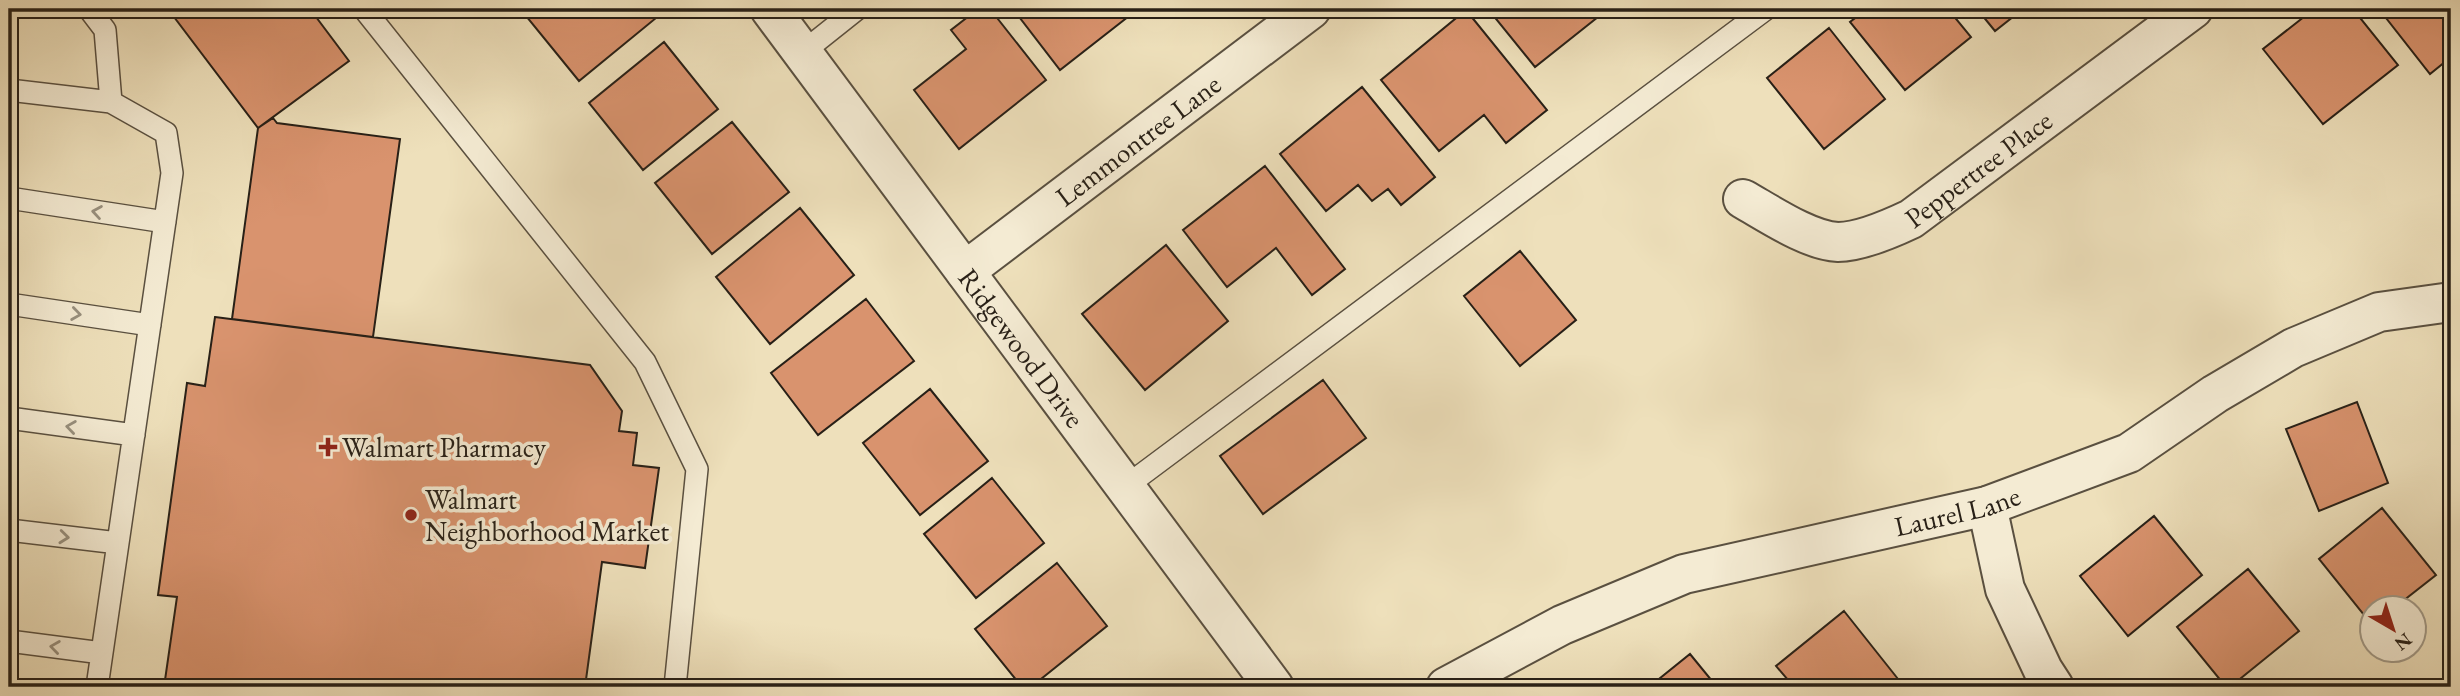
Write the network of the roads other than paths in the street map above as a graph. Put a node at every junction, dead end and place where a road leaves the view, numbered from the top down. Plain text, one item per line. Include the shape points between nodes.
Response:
1 (89, 9) edge
2 (363, 9) edge
3 (771, 9) edge
4 (857, 9) edge
5 (1311, 9) edge
6 (1766, 9) edge
7 (2193, 9) edge
8 (803, 52) junction
9 (9, 90) edge
10 (111, 102) junction
11 (9, 198) edge
12 (1743, 199) dead end
13 (165, 222) junction
14 (965, 271) junction
15 (2451, 302) edge
16 (9, 304) edge
17 (150, 325) junction
18 (9, 418) edge
19 (134, 435) junction
20 (1125, 487) junction
21 (1987, 506) junction
22 (9, 530) edge
23 (118, 543) junction
24 (9, 641) edge
25 (102, 653) junction
26 (97, 687) edge
27 (675, 687) edge
28 (1273, 687) edge
29 (1446, 687) edge
30 (2054, 687) edge

1 - 10 lane via 105,30
2 - 27 lane via 645,362 697,469
3 - 8 street, Ridgewood Drive
4 - 8 lane
5 - 14 street, Lemmontree Lane
6 - 20 lane
7 - 12 street, Peppertree Place via 1911,219 1885,232 1838,242 1803,233
8 - 14 street, Ridgewood Drive
9 - 10 lane
10 - 13 lane via 166,133 172,173
13 -> 11 lane
13 - 17 lane
14 - 20 street, Ridgewood Drive
15 - 21 street, Laurel Lane via 2379,312 2293,348 2129,453
16 -> 17 lane
17 - 19 lane
19 -> 18 lane
19 - 23 lane
20 - 28 street, Ridgewood Drive
21 - 29 street, Laurel Lane via 1684,574 1562,625
21 - 30 street via 2005,589
22 -> 23 lane
23 - 25 lane
25 -> 24 lane
25 - 26 lane

